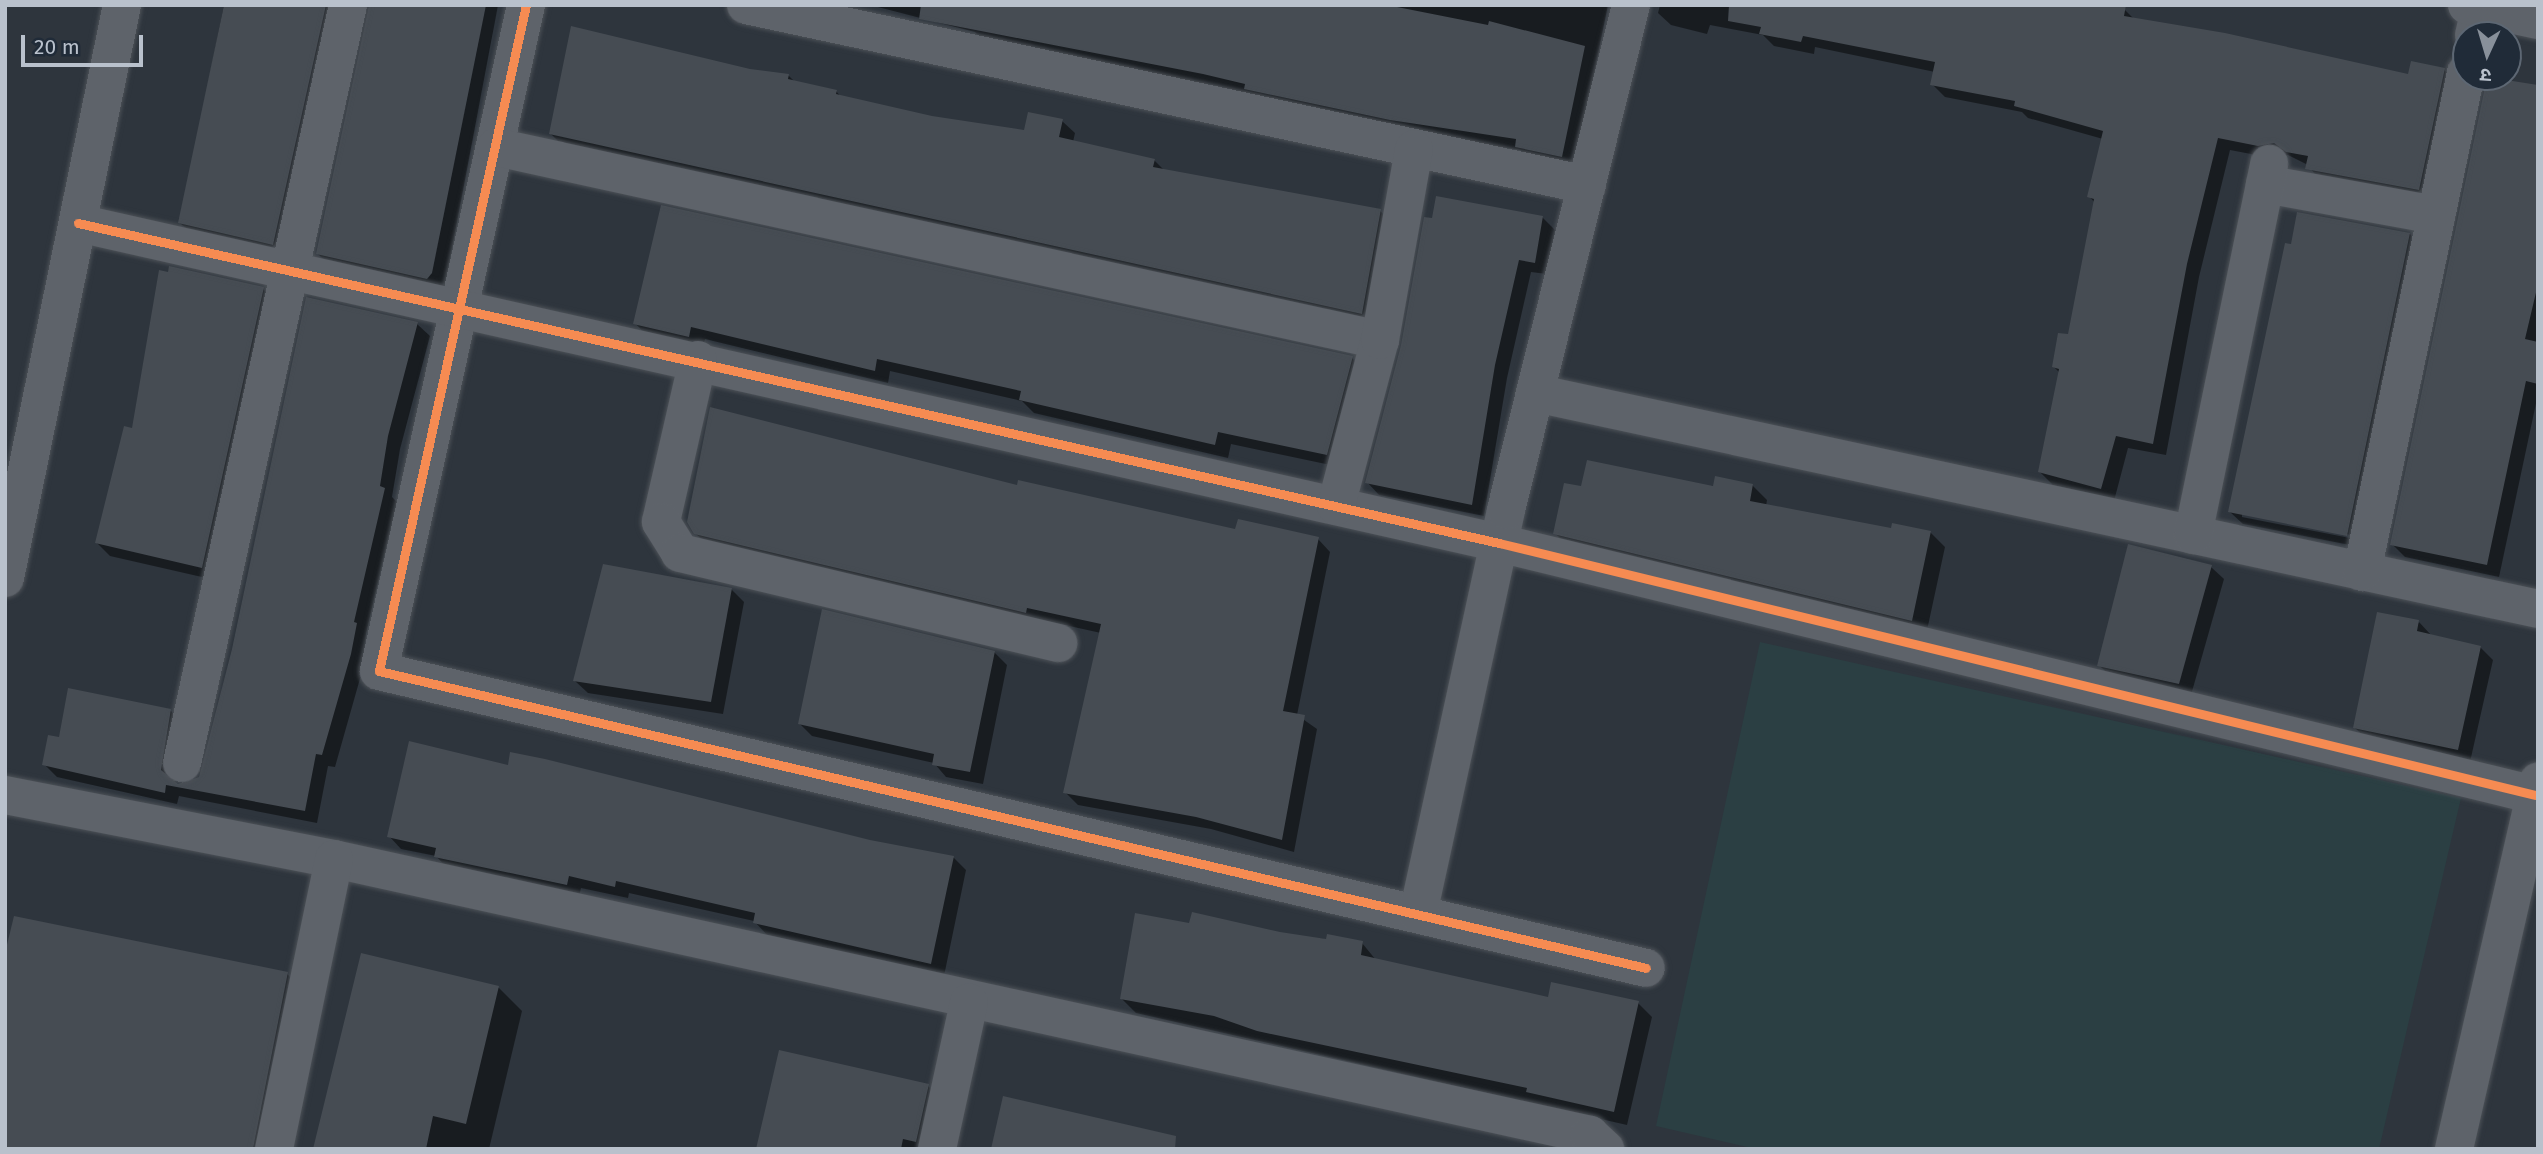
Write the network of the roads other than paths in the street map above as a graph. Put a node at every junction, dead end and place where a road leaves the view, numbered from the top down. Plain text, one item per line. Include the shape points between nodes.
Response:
1 (122, 5) edge
2 (348, 5) edge
3 (526, 5) edge
4 (746, 5) edge
5 (1631, 5) edge
6 (2474, 16) edge
7 (2538, 20) edge
8 (2462, 91) edge
9 (496, 147) junction
10 (1414, 149) junction
11 (1587, 185) junction
12 (2436, 215) junction
13 (78, 223) junction
14 (292, 270) junction
15 (460, 306) junction
16 (1380, 340) junction
17 (698, 360) junction
18 (1535, 393) junction
19 (1336, 506) junction
20 (2193, 535) junction
21 (1499, 543) junction
22 (2362, 572) junction
23 (5, 578) edge
24 (2538, 609) edge
25 (1058, 643) dead end
26 (182, 763) dead end
27 (2536, 788) edge
28 (5, 795) edge
29 (334, 859) junction
30 (1418, 914) junction
31 (1646, 968) dead end
32 (969, 1002) junction
33 (274, 1149) edge
34 (937, 1149) edge
35 (1605, 1149) edge
36 (2454, 1149) edge

1 - 13 street
2 - 14 street
3 - 9 street
4 - 10 street
5 - 11 street
6 - 7 street
8 - 12 street
9 - 15 street
9 - 16 street
10 - 11 street
10 - 16 street
11 - 18 street
12 - 20 street via 2267,174
12 - 22 street
13 - 14 street
13 - 23 street
14 - 15 street
14 - 26 street
15 - 17 street
15 - 30 street via 379,671
16 - 19 street
17 - 19 street
17 - 25 street via 661,522 680,553
18 - 20 street
18 - 21 street
19 - 21 street
20 - 22 street
21 - 27 street
21 - 30 street
22 - 24 street
27 - 36 street
28 - 29 street
29 - 32 street
29 - 33 street
30 - 31 street
32 - 34 street
32 - 35 street via 1590,1135

